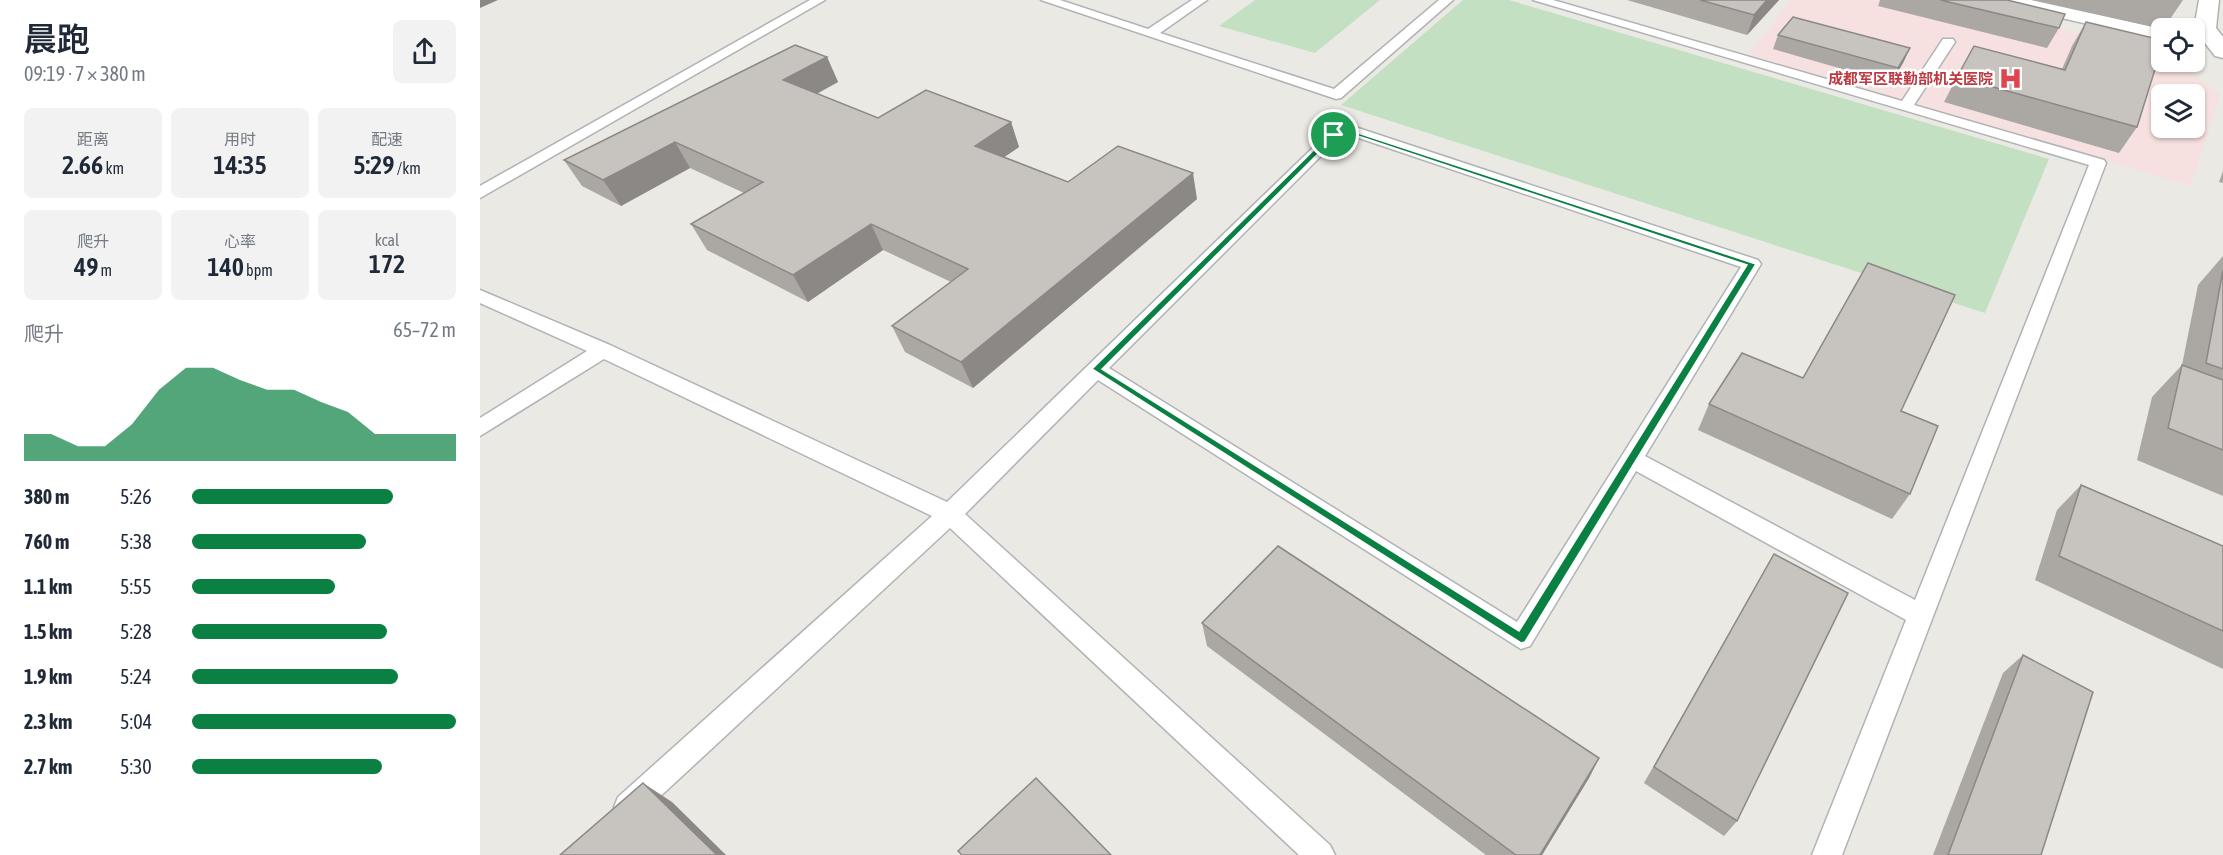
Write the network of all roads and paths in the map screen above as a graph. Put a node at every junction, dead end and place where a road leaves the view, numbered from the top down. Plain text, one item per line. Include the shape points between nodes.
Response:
1 (819, 0) edge
2 (1047, 0) edge
3 (1201, 0) edge
4 (1447, 0) edge
5 (1539, 0) edge
6 (1974, 0) edge
7 (2209, 0) edge
8 (2151, 32) edge
9 (1149, 34) junction
10 (1948, 42) dead end
11 (2205, 46) edge
12 (2222, 50) edge
13 (1906, 106) junction
14 (480, 193) edge
15 (480, 296) edge
16 (603, 350) junction
17 (1096, 369) junction
18 (480, 428) edge
19 (1632, 459) junction
20 (950, 514) junction
21 (1921, 616) junction
22 (610, 823) edge
23 (1320, 855) edge
24 (1827, 855) edge

1 - 14 lane
2 - 9 lane
3 - 9 lane
4 - 9 lane via 1336,95
5 - 13 lane
6 - 8 street via 2018,2
7 - 12 street via 2205,29
10 - 13 lane
11 - 12 street
13 - 21 lane via 2098,164
15 - 16 lane
16 - 18 lane
16 - 20 lane
17 - 19 lane via 1521,638
17 - 19 lane via 1334,135 1346,129 1752,264
17 - 20 lane
19 - 21 lane
20 - 22 lane
20 - 23 lane
21 - 24 lane

